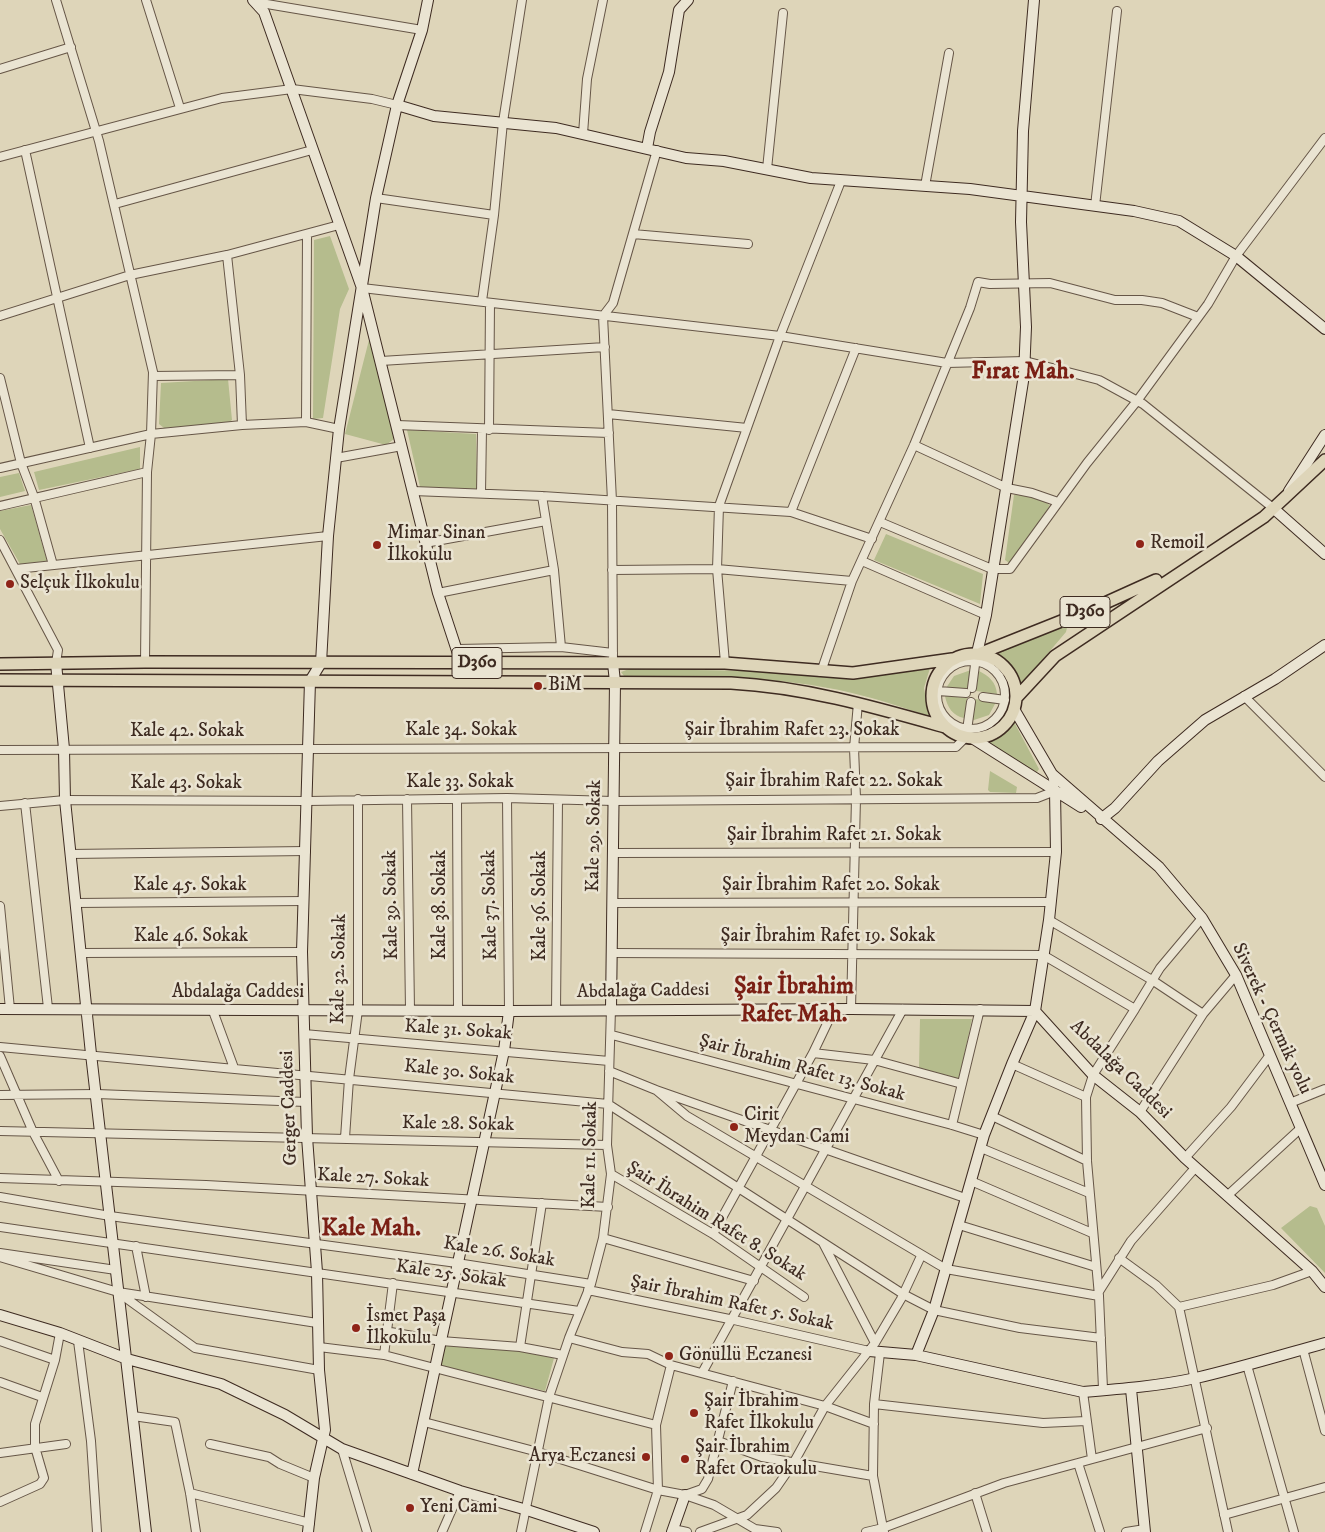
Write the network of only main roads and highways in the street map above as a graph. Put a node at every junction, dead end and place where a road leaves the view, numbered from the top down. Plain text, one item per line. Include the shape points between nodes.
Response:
1 (1325, 460) edge
2 (1188, 566) junction
3 (978, 656) junction
4 (952, 659) junction
5 (1, 662) edge
6 (0, 680) edge
7 (1016, 697) junction
8 (945, 727) junction

1 - 2 main road, D360 via 1264,517
2 - 3 main road, D360
2 - 7 main road, D360 via 1055,656
3 - 4 main road
3 - 7 main road via 992,657 1006,669 1015,685
4 - 5 main road, D360 via 853,673 613,658 461,663
4 - 8 main road via 937,675 932,697 938,718
6 - 8 main road, D360 via 767,685 824,694
7 - 8 main road via 1006,723 994,734 955,734

